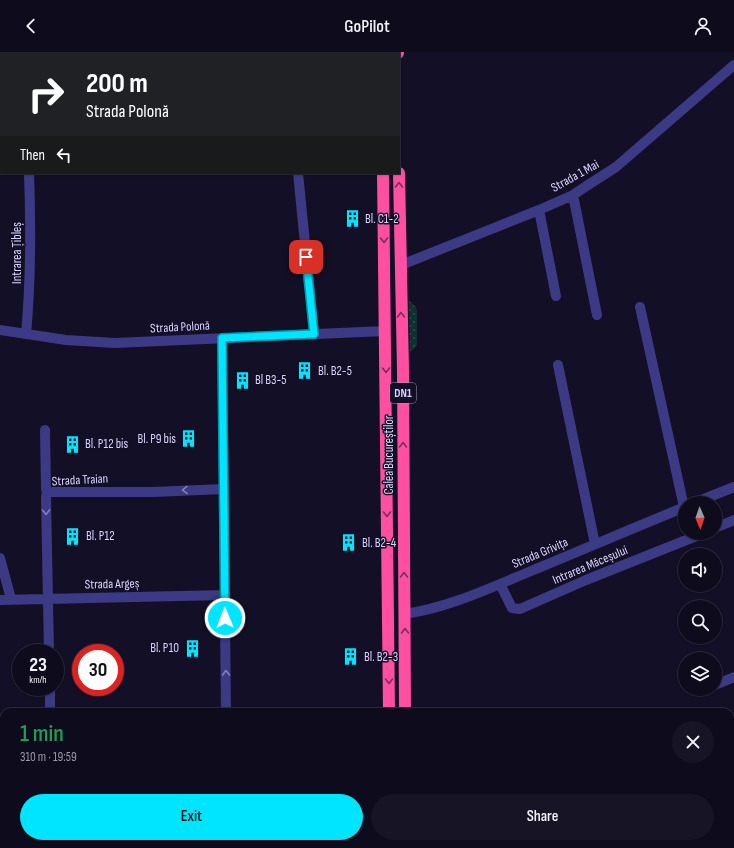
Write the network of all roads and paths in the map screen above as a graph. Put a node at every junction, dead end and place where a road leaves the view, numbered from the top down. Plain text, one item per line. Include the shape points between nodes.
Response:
1 (734, 65) edge
2 (29, 174) edge
3 (298, 174) edge
4 (383, 174) edge
5 (399, 174) edge
6 (573, 195) junction
7 (539, 210) junction
8 (401, 265) junction
9 (556, 296) dead end
10 (640, 307) dead end
11 (597, 315) dead end
12 (0, 330) edge
13 (385, 332) junction
14 (26, 334) junction
15 (314, 334) junction
16 (222, 338) junction
17 (558, 365) dead end
18 (45, 430) dead end
19 (734, 487) edge
20 (224, 489) junction
21 (47, 492) junction
22 (682, 496) edge
23 (712, 496) edge
24 (678, 509) edge
25 (734, 520) edge
26 (722, 525) edge
27 (686, 540) edge
28 (595, 544) junction
29 (0, 558) edge
30 (500, 584) junction
31 (225, 595) junction
32 (11, 599) junction
33 (48, 599) junction
34 (0, 600) edge
35 (404, 614) junction
36 (49, 644) edge
37 (734, 677) edge
38 (722, 682) edge
39 (50, 696) edge
40 (50, 708) edge
41 (226, 708) edge
42 (389, 708) edge
43 (405, 708) edge

1 - 6 street, Strada 1 Mai via 616,167
2 - 14 street, Intrarea Țibleș via 30,292
3 - 15 street
4 -> 13 highway, Calea Bucureștilor / DN1
8 -> 5 highway, Calea Bucureștilor / DN1
6 - 7 street, Strada 1 Mai
6 - 11 street
7 - 8 street, Strada 1 Mai
7 - 9 street
35 -> 8 highway, Calea Bucureștilor / DN1
10 - 22 street, Strada Grivița
12 - 14 street, Strada Polonă
13 - 15 street, Strada Polonă
13 -> 42 highway, Calea Bucureștilor / DN1
14 - 16 street, Strada Polonă via 107,343
15 - 16 street, Strada Polonă
16 - 20 street
17 - 28 street
18 - 21 street
19 - 23 street
20 -> 21 street, Strada Traian
20 - 31 street
21 -> 33 street, Strada Traian
24 - 28 street, Strada Grivița
25 - 26 street
27 - 30 street, Intrarea Măceșului via 520,609 512,608
28 - 30 street, Strada Grivița
29 - 32 street
30 - 35 street, Strada Grivița via 445,605
31 - 33 street, Strada Argeș
41 -> 31 street
32 - 33 street, Strada Argeș
32 - 34 street, Strada Argeș
33 - 36 street, Strada Traian
43 -> 35 highway, Calea Bucureștilor / DN1
37 - 38 street
39 - 40 street

